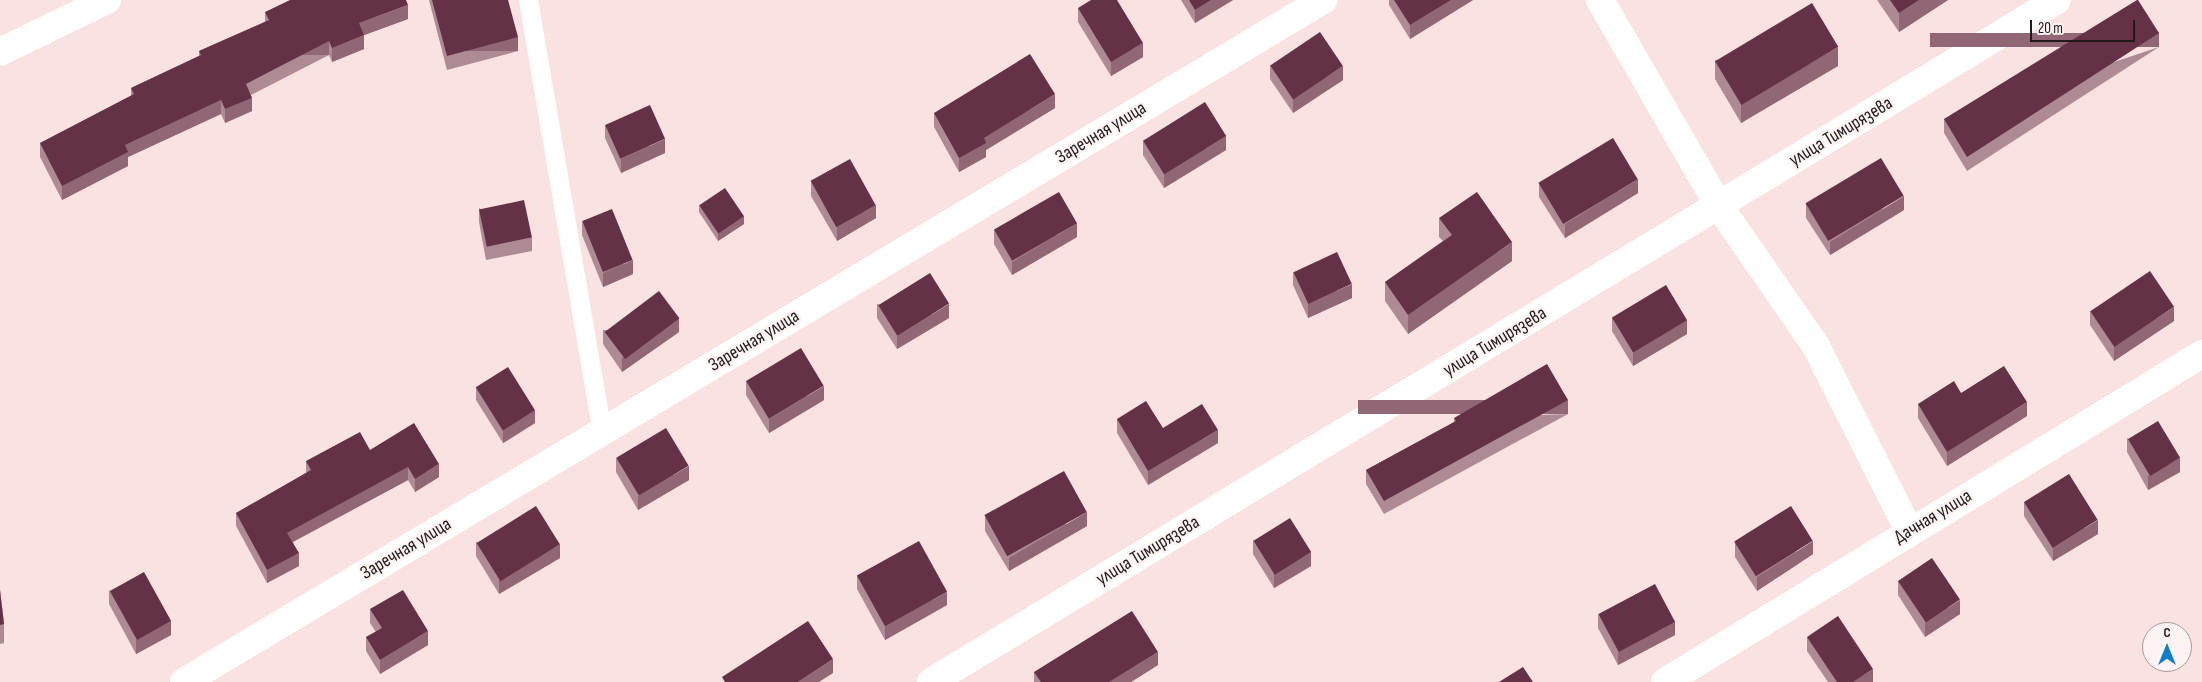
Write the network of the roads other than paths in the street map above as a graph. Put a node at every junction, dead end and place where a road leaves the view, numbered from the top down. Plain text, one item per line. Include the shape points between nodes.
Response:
1 (107, 0) edge
2 (528, 0) edge
3 (1323, 0) edge
4 (1600, 0) edge
5 (2057, 0) edge
6 (0, 52) edge
7 (1720, 206) junction
8 (2202, 354) edge
9 (602, 432) junction
10 (1909, 532) junction
11 (184, 682) edge
12 (931, 682) edge
13 (1665, 682) edge

1 - 6 street
2 - 9 lane
3 - 9 street, Заречная улица
4 - 7 street
5 - 7 street, улица Тимирязева
7 - 10 street via 1816,346
7 - 12 street, улица Тимирязева
8 - 10 street, Дачная улица
9 - 11 street, Заречная улица
10 - 13 street, Дачная улица

